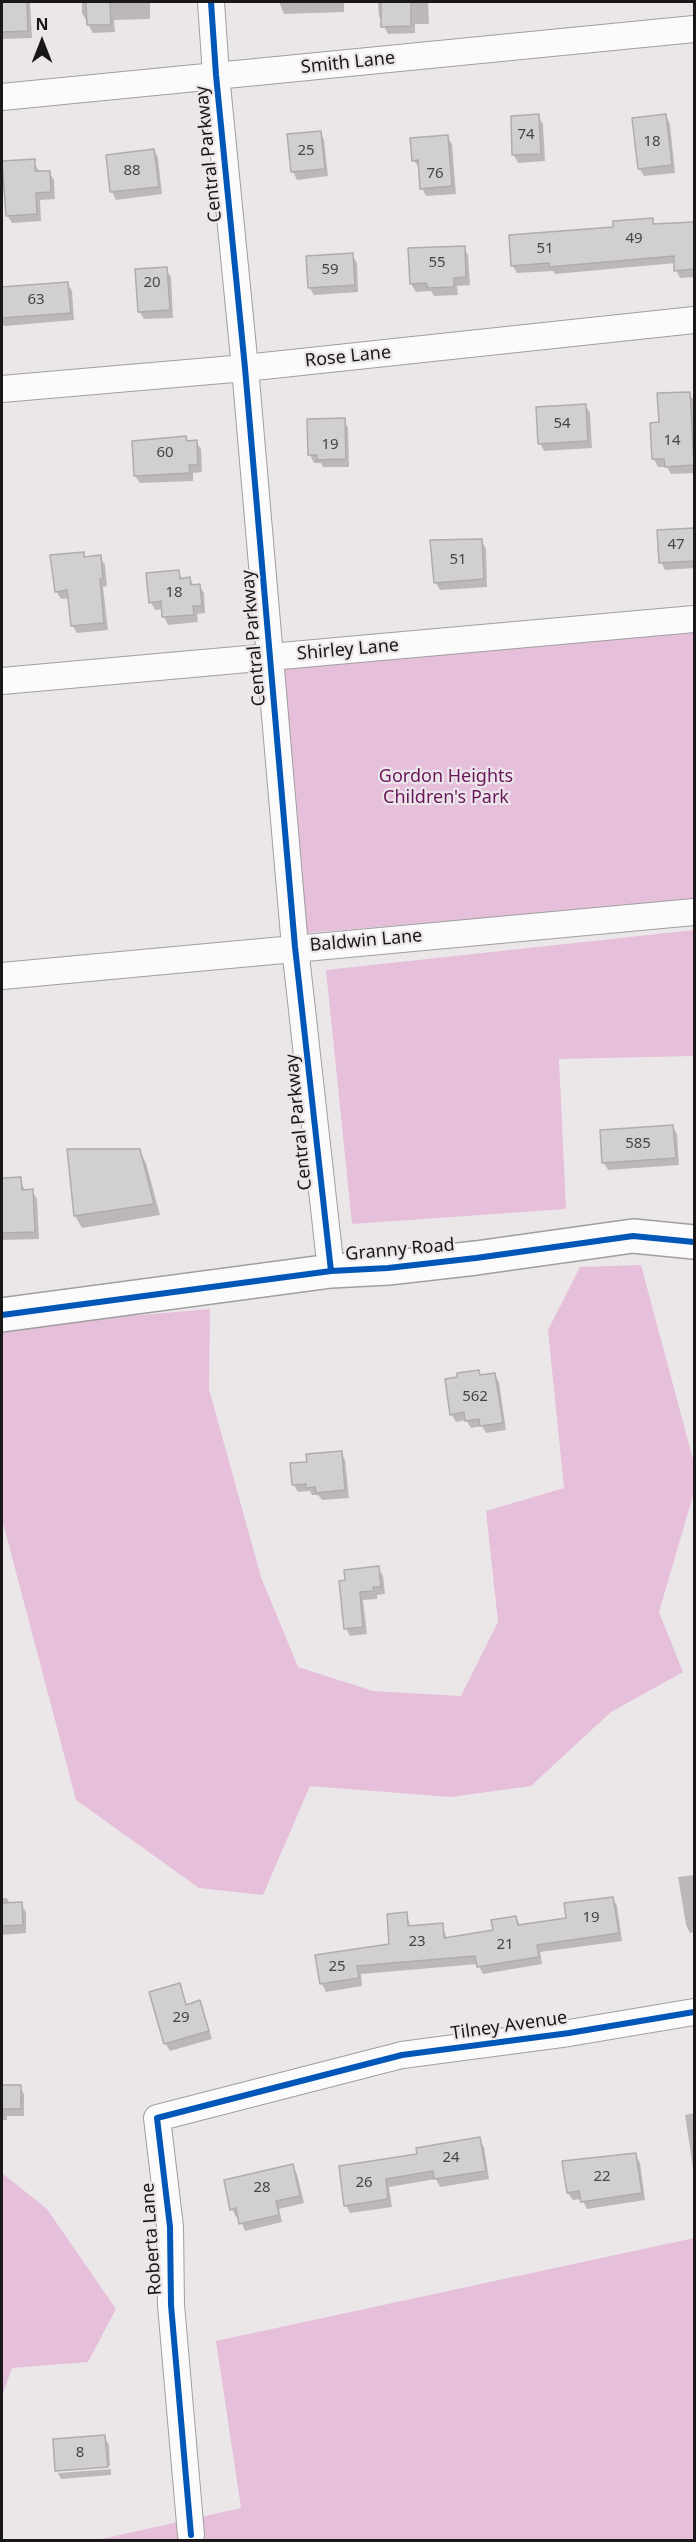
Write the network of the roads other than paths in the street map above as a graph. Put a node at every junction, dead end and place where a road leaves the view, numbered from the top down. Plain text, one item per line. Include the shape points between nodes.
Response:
1 (211, 2) edge
2 (694, 29) edge
3 (216, 75) junction
4 (2, 96) edge
5 (694, 320) edge
6 (245, 368) junction
7 (2, 389) edge
8 (694, 619) edge
9 (270, 656) junction
10 (2, 681) edge
11 (694, 912) edge
12 (295, 947) junction
13 (2, 976) edge
14 (694, 1242) edge
15 (331, 1270) junction
16 (2, 1315) edge
17 (694, 2012) edge
18 (329, 2075) joint
19 (191, 2535) dead end

1 - 3 street, Central Parkway
2 - 3 street, Smith Lane
3 - 4 street, Smith Lane
3 - 6 street, Central Parkway
5 - 6 street, Rose Lane
6 - 7 street, Rose Lane
6 - 9 street, Central Parkway
8 - 9 street, Shirley Lane
9 - 10 street, Shirley Lane
9 - 12 street, Central Parkway
11 - 12 street, Baldwin Lane
12 - 13 street, Baldwin Lane
12 - 15 street, Central Parkway
14 - 15 street, Granny Road via 633,1236 388,1268
15 - 16 street, Granny Road
17 - 18 street, Tilney Avenue via 402,2055
18 - 19 street, Roberta Lane via 157,2118 170,2227 171,2305

